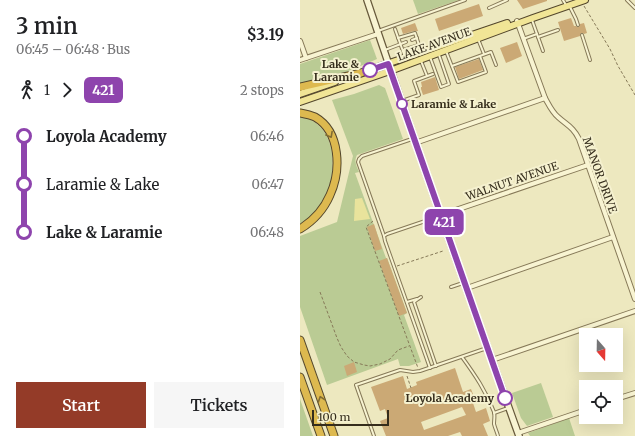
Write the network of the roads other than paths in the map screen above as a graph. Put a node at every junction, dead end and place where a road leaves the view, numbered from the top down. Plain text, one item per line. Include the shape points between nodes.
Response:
1 (367, 0) edge
2 (465, 0) edge
3 (507, 0) edge
4 (563, 0) edge
5 (627, 0) edge
6 (634, 0) edge
7 (583, 1) edge
8 (630, 4) junction
9 (568, 6) junction
10 (489, 8) dead end
11 (635, 8) edge
12 (551, 12) junction
13 (531, 19) junction
14 (517, 22) junction
15 (578, 25) dead end
16 (395, 29) dead end
17 (558, 30) dead end
18 (378, 32) junction
19 (537, 34) junction
20 (582, 35) dead end
21 (538, 37) junction
22 (398, 38) junction
23 (417, 38) junction
24 (478, 38) junction
25 (524, 39) junction
26 (412, 40) dead end
27 (300, 41) edge
28 (406, 42) dead end
29 (400, 44) junction
30 (419, 45) junction
31 (383, 50) junction
32 (403, 50) junction
33 (446, 50) junction
34 (543, 51) dead end
35 (422, 52) junction
36 (439, 53) junction
37 (484, 54) junction
38 (429, 56) junction
39 (480, 56) junction
40 (306, 58) junction
41 (406, 58) junction
42 (300, 60) edge
43 (421, 60) junction
44 (590, 60) dead end
45 (388, 64) junction
46 (496, 65) dead end
47 (452, 66) junction
48 (390, 71) junction
49 (361, 73) junction
50 (433, 74) dead end
51 (427, 76) junction
52 (300, 87) edge
53 (300, 94) edge
54 (546, 98) junction
55 (300, 102) edge
56 (401, 102) junction
57 (300, 113) edge
58 (414, 141) junction
59 (588, 165) junction
60 (441, 215) junction
61 (300, 229) edge
62 (384, 236) junction
63 (613, 237) junction
64 (466, 285) junction
65 (451, 287) dead end
66 (421, 297) dead end
67 (418, 299) junction
68 (635, 299) edge
69 (406, 302) junction
70 (635, 311) edge
71 (300, 340) edge
72 (488, 348) junction
73 (462, 357) junction
74 (492, 360) junction
75 (436, 366) junction
76 (430, 368) junction
77 (300, 377) edge
78 (635, 393) edge
79 (623, 397) edge
80 (509, 408) junction
81 (494, 413) junction
82 (579, 413) edge
83 (518, 435) edge
84 (321, 436) edge
85 (334, 436) edge
86 (374, 436) edge
87 (498, 436) edge

1 - 18 street
2 - 18 lane
3 - 10 lane
4 - 9 lane
5 - 8 lane
6 - 8 lane
7 - 9 main road, LAKE AVENUE
8 - 11 lane
9 - 12 main road, LAKE AVENUE
9 - 15 lane
12 - 13 main road, LAKE AVENUE
12 - 14 main road, LAKE AVENUE
13 - 14 main road, LAKE AVENUE
13 - 19 lane
14 - 24 main road, LAKE AVENUE
14 - 25 street, MANOR DRIVE
14 - 35 main road, LAKE AVENUE
16 - 22 lane
17 - 21 lane
18 - 31 street
18 - 40 street
19 - 21 lane
19 - 25 lane
20 - 44 lane
21 - 34 lane
22 - 23 lane via 415,33
22 - 29 lane
23 - 26 lane
23 - 30 lane
24 - 33 main road, LAKE AVENUE
24 - 37 lane
25 - 54 street, MANOR DRIVE
27 - 40 street
28 - 29 lane
29 - 31 lane
29 - 32 lane
30 - 32 lane
30 - 35 lane
31 - 45 street
32 - 41 lane
33 - 36 main road, LAKE AVENUE
33 - 47 lane
35 - 41 main road, LAKE AVENUE
36 - 38 main road, LAKE AVENUE
36 - 38 lane via 449,84 441,87
37 - 39 lane
37 - 46 lane via 491,52
38 - 43 main road, LAKE AVENUE
39 - 47 lane
39 - 47 lane via 486,72 458,82
40 - 42 street
41 - 45 main road, LAKE AVENUE
43 - 48 main road, LAKE AVENUE
43 - 51 lane
45 - 48 street
45 - 49 main road, LAKE AVENUE
48 - 55 main road, LAKE AVENUE
48 - 56 street
49 - 52 highway
49 - 53 main road, LAKE AVENUE
50 - 51 lane
51 - 56 lane via 414,81 419,95
54 - 58 street
54 - 59 street, MANOR DRIVE via 554,114 576,134
56 - 58 street
57 -> 61 highway via 314,117 330,132 337,157 330,196 312,220
58 - 60 street
58 - 62 lane via 362,156 358,162
59 - 60 street, WALNUT AVENUE
59 - 63 street, MANOR DRIVE
60 - 62 lane
60 - 64 street
62 - 69 lane
63 - 64 street
63 - 68 street, MANOR DRIVE
64 - 65 lane
64 - 72 street
66 - 67 lane
67 - 69 lane
67 - 75 lane via 414,302
69 - 76 lane
70 - 74 street
85 -> 71 highway
72 - 73 lane
72 - 74 street
73 - 75 lane
73 - 81 lane via 482,386
74 - 80 street
75 - 76 lane
76 - 86 lane via 419,372 400,370 356,384
77 - 84 highway
78 - 79 street
80 - 81 lane
80 - 83 street
81 - 87 lane
82 - 83 street

